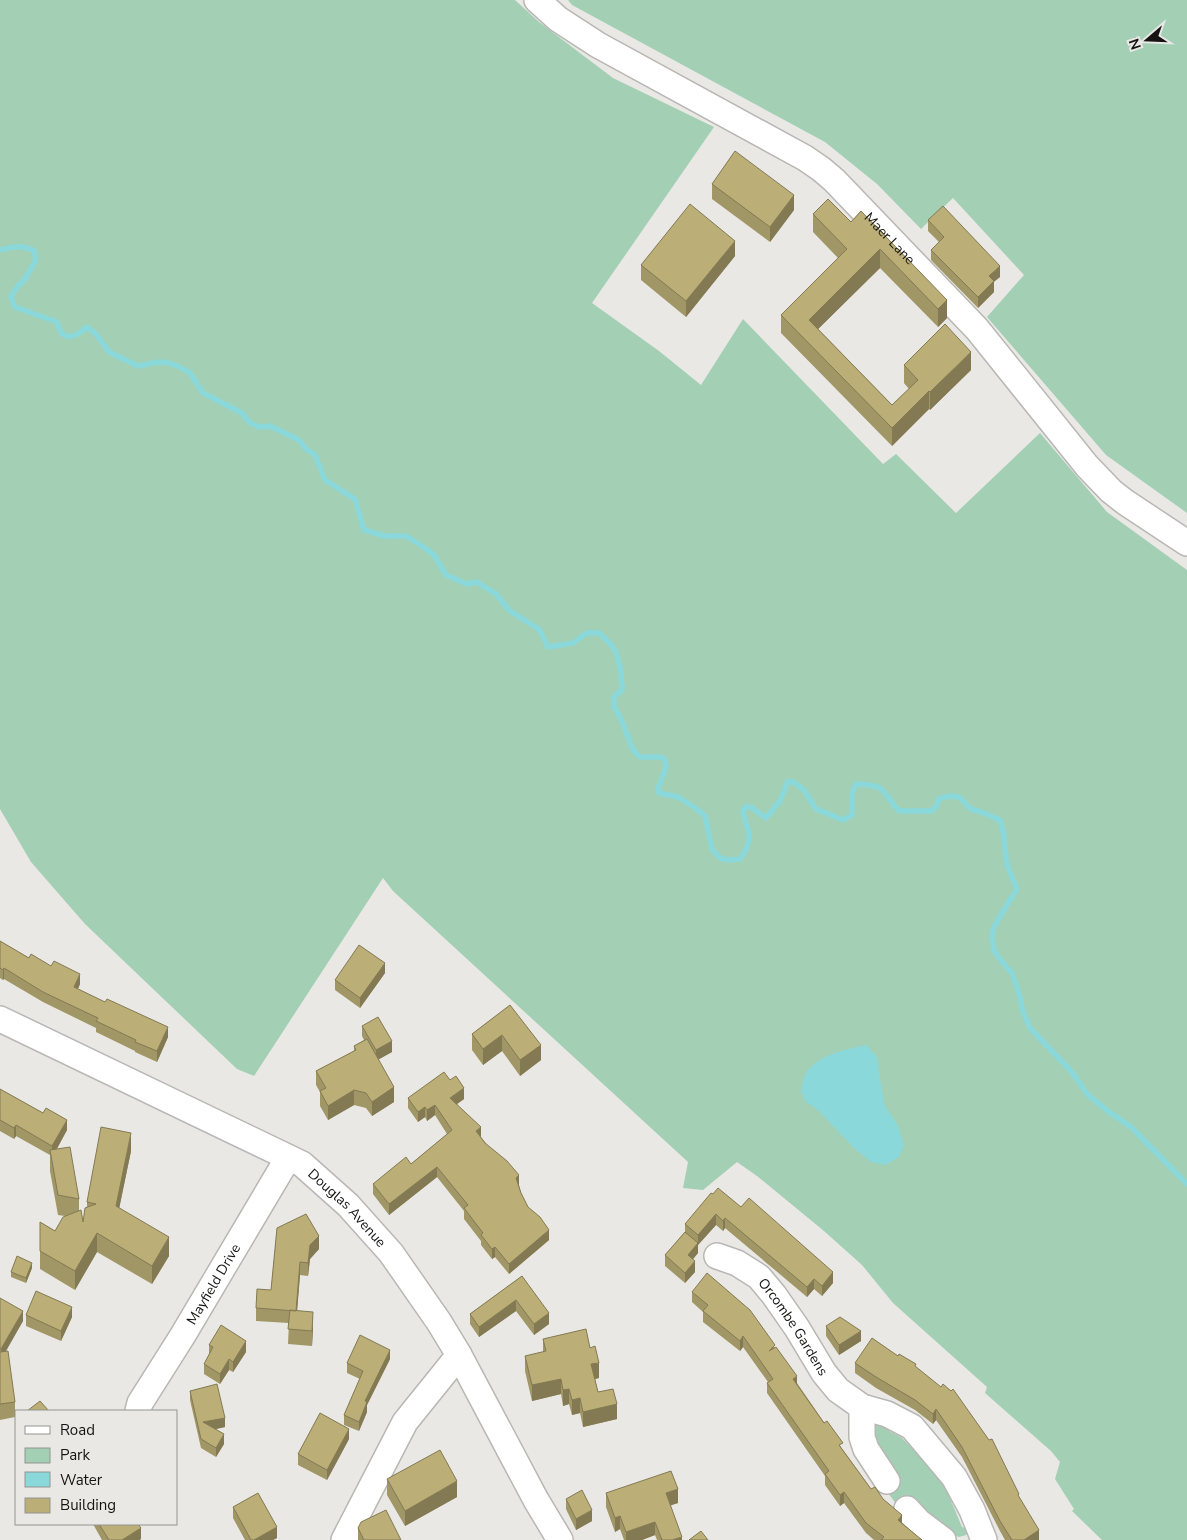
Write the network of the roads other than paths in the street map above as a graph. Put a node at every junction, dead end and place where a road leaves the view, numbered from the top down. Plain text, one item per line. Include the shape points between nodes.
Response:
1 (537, 0) edge
2 (1187, 543) edge
3 (0, 1020) edge
4 (288, 1158) junction
5 (717, 1256) dead end
6 (459, 1355) junction
7 (862, 1407) junction
8 (138, 1410) edge
9 (887, 1481) dead end
10 (907, 1509) dead end
11 (344, 1540) edge
12 (560, 1540) edge
13 (944, 1540) edge
14 (984, 1540) edge

1 - 2 street, Maer Lane via 558,19 598,45 822,169 976,329 1111,491
3 - 4 street, Douglas Avenue
4 - 6 street, Douglas Avenue via 302,1164 348,1205 391,1253
4 - 8 street, Mayfield Drive
5 - 7 street, Orcombe Gardens via 737,1263 759,1277 797,1328 824,1373 838,1390
6 - 11 street via 405,1422
6 - 12 street, Douglas Avenue
7 - 9 street via 862,1437 866,1449
7 - 14 street, Orcombe Gardens via 887,1414 912,1427 954,1477
10 - 13 street

